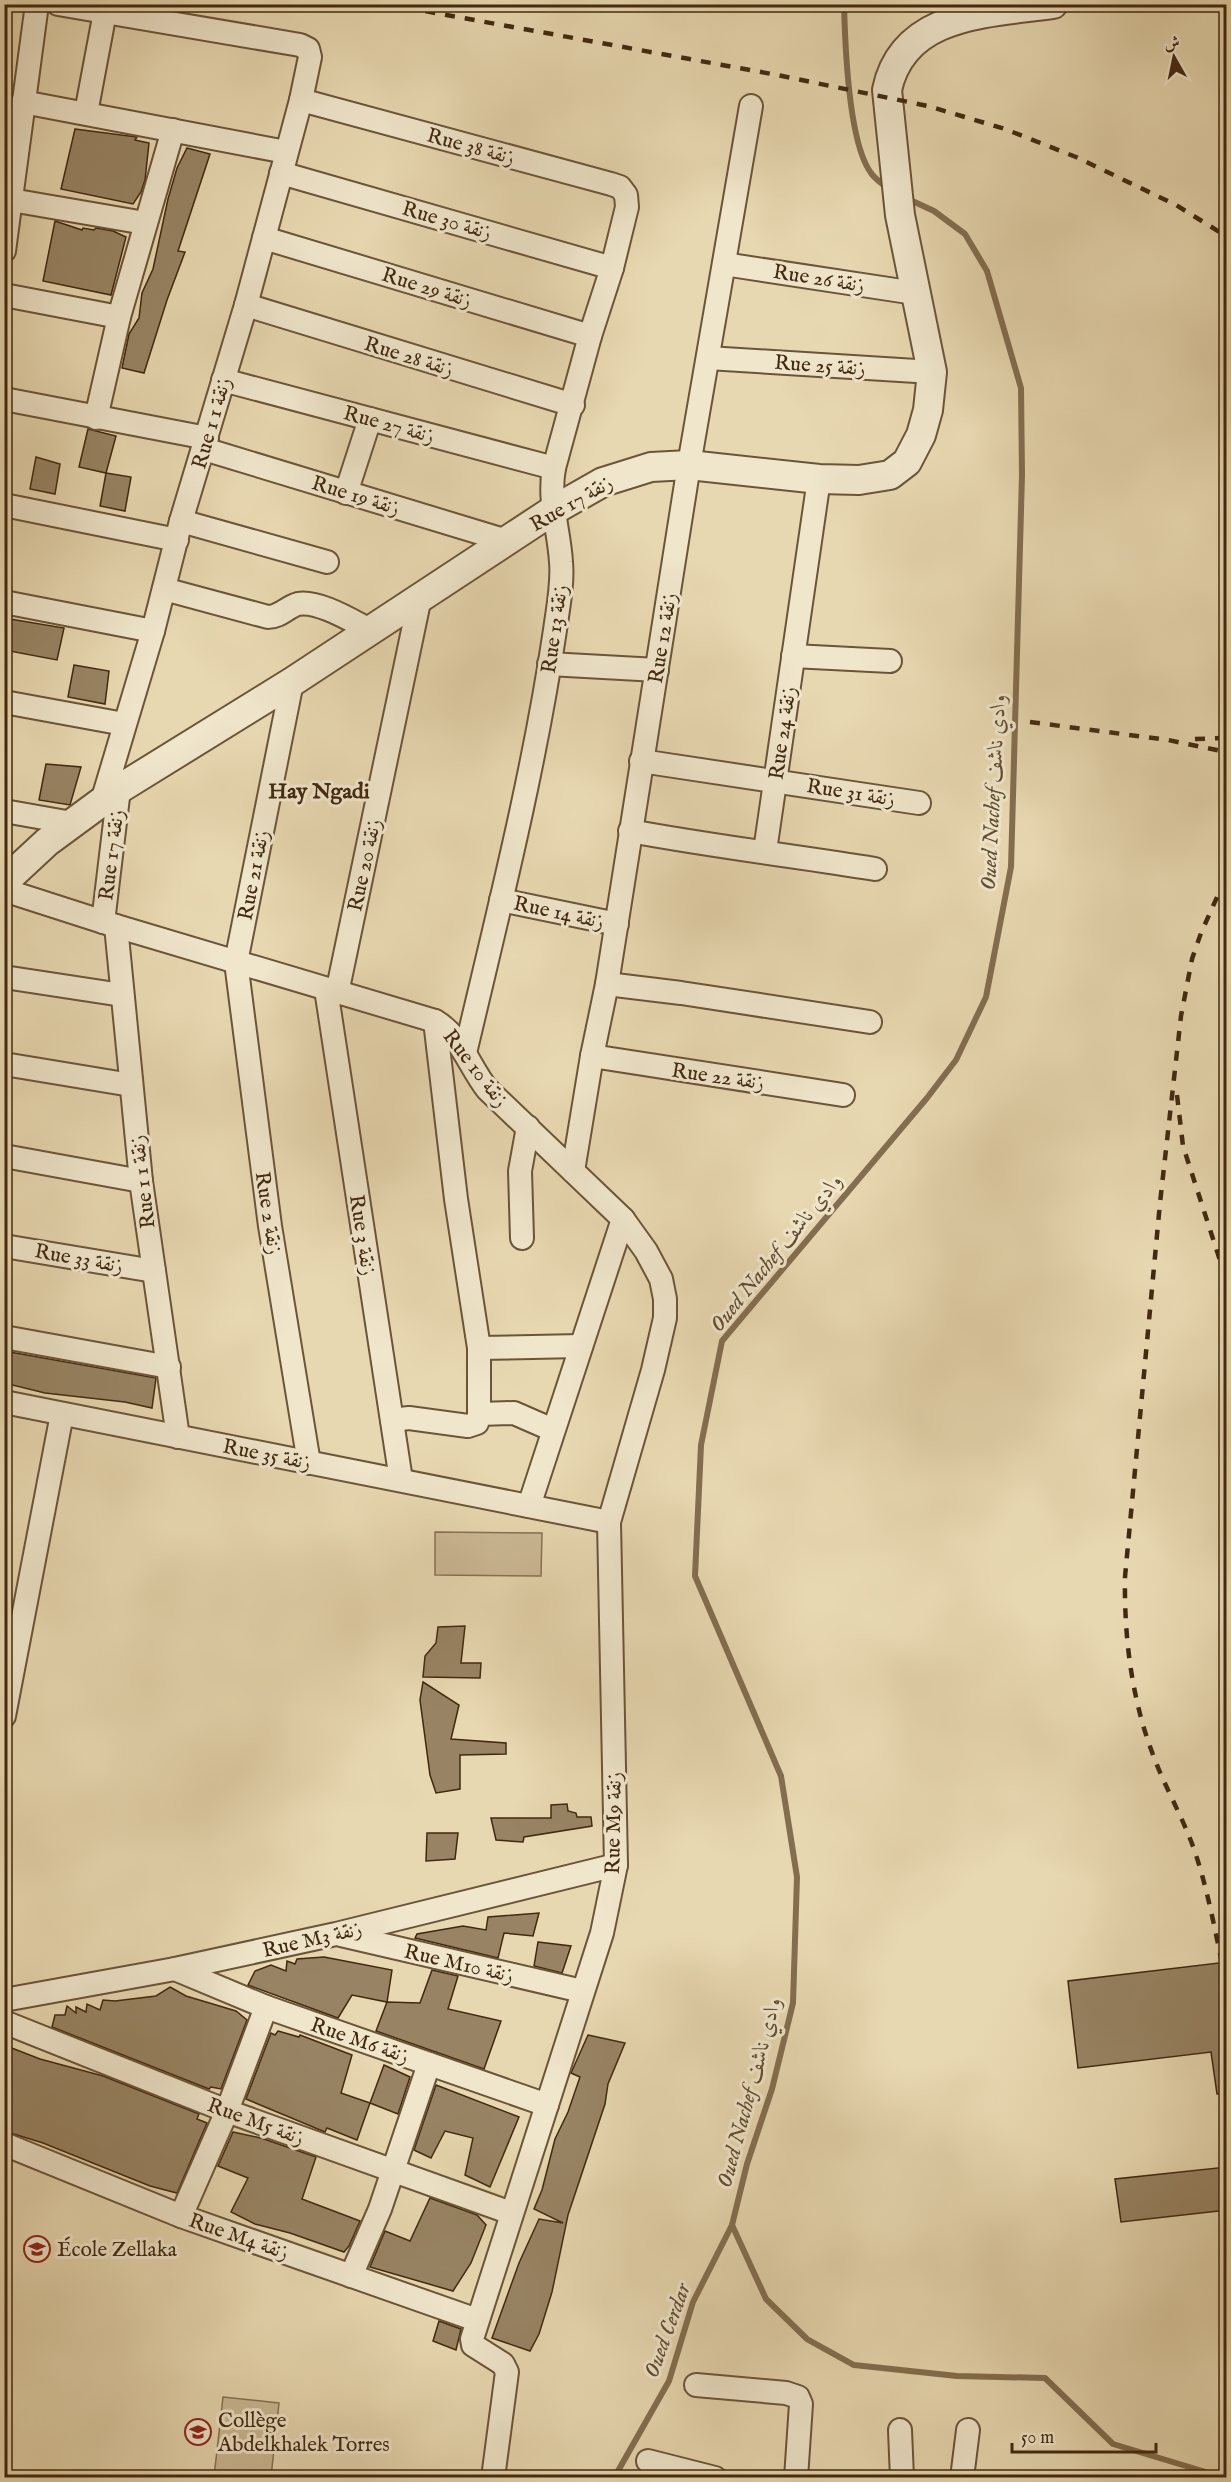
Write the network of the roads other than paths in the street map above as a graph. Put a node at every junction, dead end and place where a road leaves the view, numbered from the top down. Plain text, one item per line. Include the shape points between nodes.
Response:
1 (37, 4) edge
2 (58, 4) edge
3 (1053, 4) edge
4 (105, 12) junction
5 (301, 100) junction
6 (23, 102) junction
7 (752, 106) dead end
8 (86, 113) junction
9 (173, 130) junction
10 (284, 163) junction
11 (11, 200) junction
12 (627, 207) joint
13 (145, 224) junction
14 (264, 238) junction
15 (4, 251) edge
16 (724, 264) junction
17 (612, 268) junction
18 (915, 293) junction
19 (4, 295) edge
20 (246, 305) junction
21 (119, 317) junction
22 (590, 336) junction
23 (708, 358) junction
24 (932, 372) junction
25 (223, 380) junction
26 (4, 399) edge
27 (573, 405) junction
28 (96, 417) junction
29 (370, 419) junction
30 (205, 443) junction
31 (689, 465) junction
32 (554, 468) junction
33 (819, 479) junction
34 (346, 493) junction
35 (4, 505) edge
36 (552, 511) junction
37 (179, 530) junction
38 (507, 541) junction
39 (327, 562) dead end
40 (164, 589) junction
41 (420, 597) junction
42 (4, 602) edge
43 (370, 630) junction
44 (153, 631) junction
45 (793, 656) junction
46 (890, 661) dead end
47 (549, 664) junction
48 (657, 670) junction
49 (292, 682) junction
50 (4, 702) edge
51 (124, 724) junction
52 (641, 761) junction
53 (775, 780) junction
54 (110, 797) junction
55 (919, 803) dead end
56 (4, 810) edge
57 (72, 824) junction
58 (630, 831) junction
59 (765, 851) junction
60 (875, 869) dead end
61 (4, 882) edge
62 (4, 890) edge
63 (501, 900) junction
64 (109, 924) junction
65 (616, 924) junction
66 (236, 962) junction
67 (4, 977) edge
68 (607, 984) junction
69 (332, 991) junction
70 (122, 995) junction
71 (435, 1021) junction
72 (870, 1022) dead end
73 (465, 1053) junction
74 (592, 1056) junction
75 (4, 1064) edge
76 (131, 1085) junction
77 (843, 1095) dead end
78 (528, 1127) junction
79 (4, 1156) edge
80 (573, 1171) junction
81 (141, 1181) junction
82 (623, 1219) junction
83 (522, 1238) dead end
84 (4, 1246) edge
85 (154, 1271) junction
86 (4, 1337) edge
87 (581, 1346) junction
88 (480, 1348) junction
89 (169, 1367) junction
90 (4, 1401) edge
91 (62, 1414) junction
92 (479, 1414) junction
93 (392, 1420) junction
94 (554, 1430) junction
95 (178, 1437) junction
96 (309, 1463) junction
97 (401, 1480) junction
98 (529, 1506) junction
99 (609, 1522) junction
100 (4, 1716) edge
101 (616, 1865) junction
102 (336, 1934) junction
103 (175, 1969) junction
104 (582, 1991) junction
105 (10, 1996) edge
106 (266, 2007) junction
107 (4, 2022) edge
108 (429, 2064) junction
109 (547, 2105) junction
110 (227, 2110) junction
111 (4, 2144) edge
112 (393, 2170) junction
113 (511, 2213) junction
114 (182, 2216) junction
115 (351, 2276) junction
116 (477, 2320) junction
117 (696, 2385) dead end
118 (900, 2430) dead end
119 (968, 2430) dead end
120 (648, 2462) dead end
121 (493, 2478) edge
122 (715, 2478) edge
123 (796, 2478) edge
124 (902, 2478) edge
125 (962, 2478) edge

1 - 6 street
2 - 4 street
3 - 18 street, Rue 17 زنقة via 946,22 909,46 891,71 887,90 900,215
4 - 5 street, Rue 1 زنقة 1 via 300,45 308,49 310,57
4 - 8 street
5 - 10 street, Rue 1 زنقة 1
5 - 12 street, Rue 38 زنقة via 611,184 626,195
6 - 8 street, Rue 30 زنقة
6 - 11 street
7 - 16 street, Rue 12 زنقة
8 - 9 street, Rue 30 زنقة
9 - 10 street, Rue 30 زنقة
9 - 13 street
10 - 14 street, Rue 1 زنقة 1
10 - 17 street, Rue 30 زنقة
11 - 13 street
11 - 15 street
12 - 17 street, Rue 13 زنقة
13 - 21 street
14 - 20 street, Rue 1 زنقة 1
14 - 22 street, Rue 29 زنقة
16 - 18 street, Rue 26 زنقة
16 - 23 street, Rue 12 زنقة
17 - 22 street, Rue 13 زنقة
18 - 24 street, Rue 17 زنقة
19 - 21 street
20 - 25 street, Rue 1 زنقة 1
20 - 27 street, Rue 28 زنقة
21 - 28 street
22 - 27 street, Rue 13 زنقة
23 - 24 street, Rue 25 زنقة
23 - 31 street, Rue 12 زنقة
24 - 33 street, Rue 17 زنقة via 926,418 915,452 907,462 890,475 876,478
25 - 29 street, Rue 27 زنقة
25 - 30 street, Rue 1 زنقة 1
26 - 28 street, Rue 19 زنقة
27 - 32 street, Rue 13 زنقة
28 - 30 street, Rue 19 زنقة
29 - 32 street, Rue 27 زنقة
29 - 34 street
30 - 34 street, Rue 19 زنقة
30 - 37 street, Rue 1 زنقة 1
31 - 33 street, Rue 17 زنقة
31 - 36 street, Rue 17 زنقة via 651,467 618,476
31 - 48 street, Rue 12 زنقة
32 - 36 street, Rue 13 زنقة
33 - 45 street, Rue 24 زنقة
34 - 38 street, Rue 19 زنقة
35 - 37 street
36 - 38 street, Rue 17 زنقة
36 - 47 street, Rue 13 زنقة via 559,540 561,580
37 - 39 street
37 - 40 street, Rue 1 زنقة 1
38 - 41 street, Rue 17 زنقة
40 - 43 street via 268,617 294,605 312,604
40 - 44 street, Rue 1 زنقة 1
41 - 43 street, Rue 17 زنقة
41 - 69 street, Rue 20 زنقة
42 - 44 street
43 - 49 street, Rue 17 زنقة
44 - 51 street, Rue 1 زنقة 1
45 - 46 street
45 - 53 street, Rue 24 زنقة
47 - 48 street
47 - 63 street, Rue 13 زنقة
48 - 52 street, Rue 12 زنقة
49 - 54 street, Rue 17 زنقة
49 - 66 street, Rue 21 زنقة
50 - 51 street
51 - 54 street, Rue 1 زنقة 1
52 - 53 street, Rue 31 زنقة
52 - 58 street, Rue 12 زنقة
53 - 55 street, Rue 31 زنقة
53 - 59 street, Rue 24 زنقة
54 - 57 street, Rue 17 زنقة
54 - 64 street, Rue 17 زنقة
56 - 57 street
57 - 61 street, Rue 17 زنقة
58 - 59 street via 696,844
58 - 65 street, Rue 12 زنقة
59 - 60 street
62 - 64 street, Rue 10 زنقة
63 - 65 street, Rue 14 زنقة
63 - 73 street, Rue 13 زنقة
64 - 66 street, Rue 10 زنقة
64 - 70 street, Rue 1 زنقة 1
65 - 68 street, Rue 12 زنقة
66 - 69 street, Rue 10 زنقة
66 - 96 street, Rue 2 زنقة via 270,1226
67 - 70 street
68 - 72 street
68 - 74 street, Rue 12 زنقة
69 - 71 street, Rue 10 زنقة
69 - 93 street, Rue 3 زنقة
70 - 76 street, Rue 1 زنقة 1
71 - 73 street, Rue 10 زنقة via 453,1035
71 - 88 street via 456,1199
73 - 78 street, Rue 10 زنقة via 488,1089
74 - 77 street, Rue 22 زنقة
74 - 80 street, Rue 12 زنقة
75 - 76 street
76 - 81 street, Rue 1 زنقة 1
78 - 80 street, Rue 10 زنقة
78 - 83 street via 520,1172
79 - 81 street
80 - 82 street, Rue 10 زنقة
81 - 85 street, Rue 1 زنقة 1
82 - 87 street
82 - 99 street, Rue M9 زنقة via 661,1278 664,1318
84 - 85 street, Rue 33 زنقة
85 - 89 street, Rue 1 زنقة 1
86 - 89 street
87 - 88 street
87 - 94 street
88 - 92 street
89 - 95 street, Rue 1 زنقة 1
90 - 91 street, Rue 35 زنقة
91 - 95 street, Rue 35 زنقة
91 - 100 street
92 - 93 street via 477,1423 468,1426
92 - 94 street via 514,1413
93 - 97 street, Rue 3 زنقة
94 - 98 street
95 - 96 street, Rue 35 زنقة
96 - 97 street, Rue 35 زنقة
97 - 98 street, Rue 35 زنقة
98 - 99 street, Rue 35 زنقة
99 - 101 street, Rue M9 زنقة
101 - 102 street, Rue M3 زنقة
101 - 104 street, Rue M9 زنقة via 602,1933
102 - 103 street, Rue M3 زنقة
102 - 104 street, Rue M10 زنقة
103 - 105 street, Rue M3 زنقة
103 - 106 street, Rue M6 زنقة
104 - 109 street, Rue M9 زنقة
106 - 108 street, Rue M6 زنقة
106 - 110 street
107 - 110 street, Rue M5 زنقة
108 - 109 street, Rue M6 زنقة
108 - 112 street
109 - 113 street, Rue M9 زنقة
110 - 112 street, Rue M5 زنقة
110 - 114 street
111 - 114 street, Rue M4 زنقة
112 - 113 street, Rue M5 زنقة
112 - 115 street
113 - 116 street, Rue M9 زنقة
114 - 115 street, Rue M4 زنقة
115 - 116 street, Rue M4 زنقة
116 - 121 street, Rue M9 زنقة via 473,2344 503,2364 507,2372
117 - 123 street via 795,2395 800,2399
118 - 124 street
119 - 125 street
120 - 122 street

